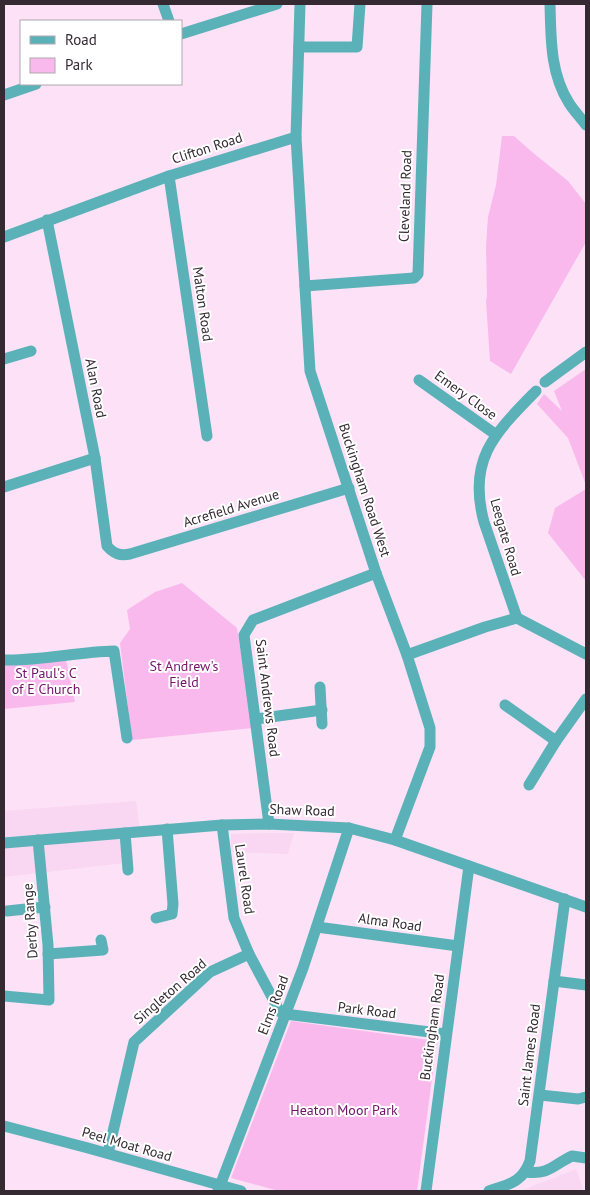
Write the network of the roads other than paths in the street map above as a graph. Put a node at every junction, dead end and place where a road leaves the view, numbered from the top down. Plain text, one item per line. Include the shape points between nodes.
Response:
1 (163, 4) edge
2 (276, 4) edge
3 (300, 4) edge
4 (360, 4) edge
5 (427, 4) edge
6 (550, 4) edge
7 (169, 20) edge
8 (182, 34) edge
9 (299, 47) junction
10 (33, 85) edge
11 (4, 95) edge
12 (586, 125) edge
13 (296, 137) junction
14 (169, 176) junction
15 (47, 220) junction
16 (4, 237) edge
17 (305, 286) junction
18 (31, 352) dead end
19 (586, 352) edge
20 (4, 359) edge
21 (419, 380) dead end
22 (545, 382) dead end
23 (536, 391) dead end
24 (495, 434) junction
25 (207, 436) dead end
26 (95, 458) junction
27 (4, 487) edge
28 (349, 488) junction
29 (121, 556) joint
30 (376, 573) junction
31 (517, 618) junction
32 (586, 654) edge
33 (407, 655) junction
34 (4, 660) edge
35 (320, 687) dead end
36 (586, 699) edge
37 (506, 705) dead end
38 (322, 710) junction
39 (256, 719) junction
40 (322, 724) dead end
41 (126, 738) dead end
42 (556, 741) junction
43 (529, 785) dead end
44 (269, 824) junction
45 (222, 825) junction
46 (349, 828) junction
47 (167, 830) junction
48 (125, 833) junction
49 (38, 840) junction
50 (396, 840) junction
51 (4, 843) edge
52 (469, 866) junction
53 (128, 870) dead end
54 (565, 899) junction
55 (586, 907) edge
56 (45, 908) junction
57 (8, 911) dead end
58 (156, 918) dead end
59 (317, 927) junction
60 (101, 940) dead end
61 (458, 946) junction
62 (48, 954) junction
63 (249, 954) junction
64 (554, 981) junction
65 (586, 985) edge
66 (4, 996) edge
67 (285, 1014) junction
68 (446, 1034) junction
69 (540, 1095) junction
70 (586, 1097) edge
71 (4, 1126) edge
72 (108, 1153) junction
73 (586, 1158) edge
74 (526, 1172) junction
75 (219, 1189) edge
76 (241, 1191) edge
77 (426, 1191) edge
78 (489, 1191) edge

1 - 7 street
2 - 8 street
3 - 9 street
4 - 9 street via 357,47
5 - 17 street, Cleveland Road via 418,274 414,278
6 - 12 street via 552,58 561,87
9 - 13 street
10 - 11 street
13 - 14 street, Clifton Road
13 - 17 street, Buckingham Road West
14 - 15 street, Clifton Road
14 - 25 street, Malton Road
15 - 16 street, Clifton Road
15 - 26 street, Alan Road
17 - 28 street, Buckingham Road West via 310,371
18 - 20 street
19 - 22 street
21 - 24 street, Emery Close
23 - 24 street, Leegate Road
24 - 31 street, Leegate Road via 483,461 478,494 484,522
26 - 27 street
26 - 29 street, Alan Road via 107,546
28 - 29 street, Acrefield Avenue
28 - 30 street, Buckingham Road West
30 - 33 street, Buckingham Road West
30 - 39 street, Saint Andrews Road via 253,620 244,635
31 - 32 street
31 - 33 street
33 - 50 street, Buckingham Road West via 430,728 430,747
34 - 41 street via 114,651
35 - 38 street
36 - 42 street
37 - 42 street
38 - 39 street
38 - 40 street
39 - 44 street, Saint Andrews Road
42 - 43 street
44 - 45 street, Shaw Road
44 - 46 street, Shaw Road
45 - 47 street, Shaw Road
45 - 63 street, Laurel Road via 234,918
46 - 50 street, Shaw Road
46 - 59 street, Elms Road
47 - 48 street, Shaw Road
47 - 58 street via 172,914
48 - 49 street, Shaw Road
48 - 53 street
49 - 51 street, Shaw Road
49 - 56 street, Derby Range
50 - 52 street, Shaw Road
52 - 54 street, Shaw Road
52 - 61 street, Buckingham Road
54 - 55 street, Shaw Road
54 - 64 street, Saint James Road
56 - 57 street
56 - 62 street, Derby Range
59 - 61 street, Alma Road
59 - 67 street, Elms Road
60 - 62 street via 103,950
61 - 68 street, Buckingham Road
62 - 66 street, Derby Range via 49,1000
63 - 67 street, Laurel Road via 274,1004
63 - 72 street, Singleton Road via 210,972 134,1042
64 - 65 street
64 - 69 street, Saint James Road
67 - 68 street, Park Road
67 - 75 street, Elms Road
68 - 77 street, Buckingham Road
69 - 70 street
69 - 74 street, Saint James Road
71 - 72 street, Peel Moat Road
72 - 75 street, Peel Moat Road
73 - 74 street via 572,1156 541,1173
74 - 78 street via 516,1181
75 - 76 street, Peel Moat Road

